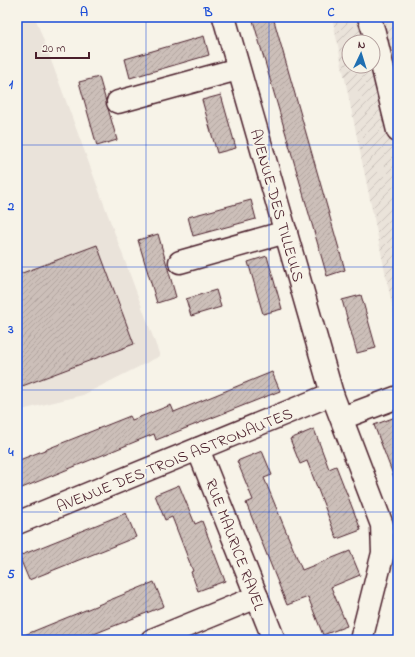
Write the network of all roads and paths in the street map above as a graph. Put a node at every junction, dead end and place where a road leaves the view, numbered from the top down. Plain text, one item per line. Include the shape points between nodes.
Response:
1 (224, 17) edge
2 (369, 17) edge
3 (238, 68) junction
4 (118, 102) dead end
5 (398, 131) edge
6 (286, 232) junction
7 (180, 262) dead end
8 (332, 394) junction
9 (398, 397) edge
10 (342, 418) junction
11 (198, 449) junction
12 (17, 523) edge
13 (257, 597) junction
14 (152, 640) edge
15 (274, 640) edge
16 (361, 640) edge

1 - 3 street, AVENUE DES TILLEULS
2 - 5 street
3 - 4 street
3 - 6 street, AVENUE DES TILLEULS
6 - 7 street
6 - 8 street, AVENUE DES TILLEULS
8 - 10 street, AVENUE DES TILLEULS
8 - 11 street, AVENUE DES TROIS ASTRONAUTES
9 - 10 street
10 - 16 street, AVENUE DES TILLEULS via 382,525 383,553
11 - 12 street, AVENUE DES TROIS ASTRONAUTES
11 - 13 street, RUE MAURICE RAVEL
13 - 14 street
13 - 15 street, RUE MAURICE RAVEL

